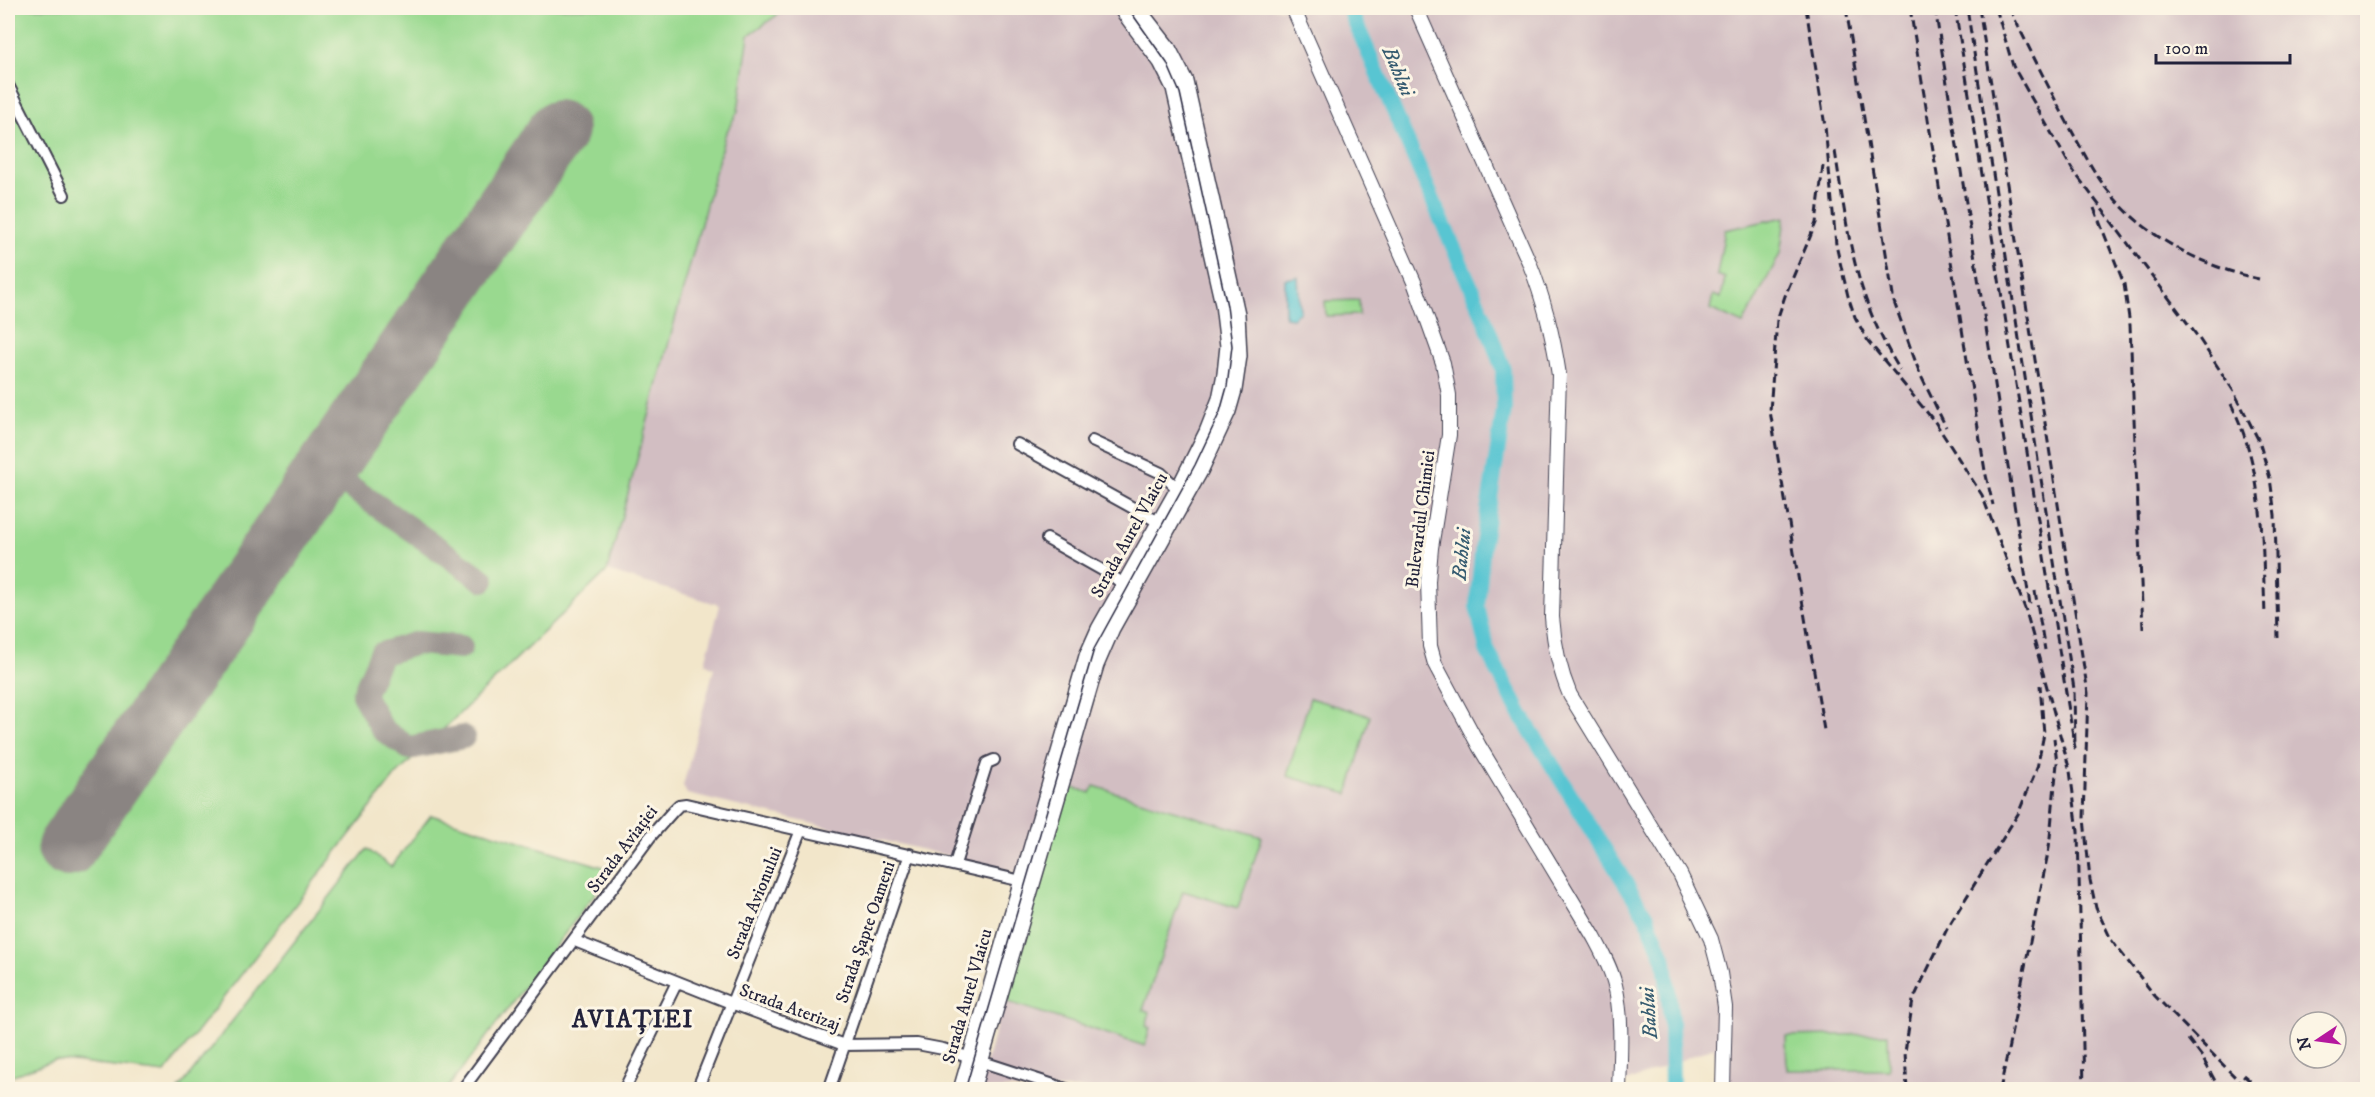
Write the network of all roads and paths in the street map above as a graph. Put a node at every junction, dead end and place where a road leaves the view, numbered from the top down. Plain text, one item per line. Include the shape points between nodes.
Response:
1 (1121, 8) edge
2 (1137, 8) edge
3 (1293, 8) edge
4 (1416, 8) edge
5 (8, 85) edge
6 (64, 195) dead end
7 (1092, 441) dead end
8 (1017, 444) dead end
9 (1178, 489) junction
10 (1165, 525) junction
11 (1047, 538) dead end
12 (1129, 588) junction
13 (994, 760) dead end
14 (801, 830) junction
15 (910, 854) junction
16 (955, 864) junction
17 (1027, 882) junction
18 (575, 940) junction
19 (677, 982) junction
20 (731, 1003) junction
21 (844, 1045) junction
22 (975, 1059) junction
23 (462, 1089) edge
24 (624, 1089) edge
25 (697, 1089) edge
26 (829, 1089) edge
27 (961, 1089) edge
28 (972, 1089) edge
29 (1069, 1089) edge
30 (1619, 1089) edge
31 (1723, 1089) edge

1 - 9 main road, Strada Aurel Vlaicu via 1161,62 1174,88 1225,321 1227,360 1220,399
2 - 10 main road, Strada Aurel Vlaicu via 1168,48 1185,81 1238,328 1238,371 1228,411 1201,469
3 - 30 street, Bulevardul Chimiei via 1414,282 1443,363 1449,395 1449,435 1428,580 1430,646 1479,746 1608,965 1619,1006
4 - 31 street via 1544,301 1559,375 1554,648 1570,695 1680,874 1711,939 1725,1007
5 - 6 street
7 - 9 street via 1161,473
8 - 10 street
9 - 10 main road, Strada Aurel Vlaicu
10 - 12 main road, Strada Aurel Vlaicu via 1145,567
11 - 12 street
12 - 17 main road, Strada Aurel Vlaicu via 1099,629 1087,656
13 - 16 street via 987,762
14 - 15 street, Strada Aviației
14 - 18 street, Strada Aviației via 686,804 679,806 650,837
14 - 20 street, Strada Avionului
15 - 16 street, Strada Aviației
15 - 21 street, Strada Șapte Oameni
16 - 17 street, Strada Aviației
17 - 22 main road, Strada Aurel Vlaicu
18 - 19 street, Strada Aterizaj
18 - 23 street, Strada Aviației
19 - 20 street, Strada Aterizaj
19 - 24 street
20 - 21 street, Strada Aterizaj
20 - 25 street, Strada Avionului
21 - 22 street, Strada Aterizaj via 917,1044
21 - 26 street, Strada Șapte Oameni
22 - 27 main road, Strada Aurel Vlaicu
22 - 28 main road, Strada Aurel Vlaicu
22 - 29 street, Strada Aterizaj

